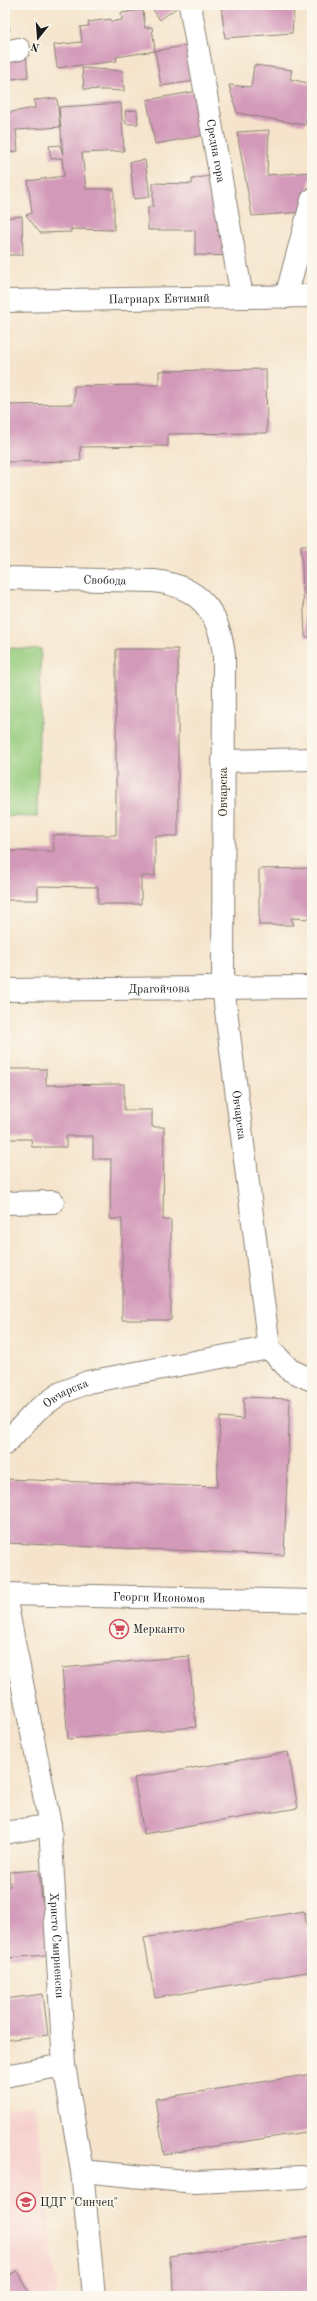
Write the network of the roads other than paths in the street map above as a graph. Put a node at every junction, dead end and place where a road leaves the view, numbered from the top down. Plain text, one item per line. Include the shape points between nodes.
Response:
1 (190, 5) edge
2 (312, 200) edge
3 (312, 296) edge
4 (242, 297) junction
5 (286, 297) junction
6 (5, 301) edge
7 (5, 578) edge
8 (200, 599) joint
9 (312, 759) edge
10 (223, 761) junction
11 (312, 987) edge
12 (223, 988) junction
13 (5, 990) edge
14 (53, 1202) dead end
15 (5, 1203) edge
16 (268, 1348) junction
17 (312, 1380) edge
18 (5, 1444) edge
19 (5, 1595) edge
20 (312, 1601) edge
21 (50, 1825) junction
22 (5, 1833) edge
23 (64, 2065) junction
24 (5, 2076) edge
25 (82, 2171) junction
26 (302, 2177) dead end
27 (94, 2296) edge

1 - 4 street, Средна гора
2 - 5 street
3 - 5 street, Патриарх Евтимий
4 - 5 street, Патриарх Евтимий
4 - 6 street, Патриарх Евтимий
7 - 8 street, Свобода via 154,581 171,583 187,589
8 - 10 street, Овчарска via 214,615 222,634
9 - 10 street
10 - 12 street, Овчарска
11 - 12 street, Драгойчова
12 - 13 street, Драгойчова
12 - 16 street, Овчарска
14 - 15 street
16 - 17 street via 290,1370
16 - 18 street, Овчарска via 88,1382 61,1393 37,1410
19 - 20 street, Георги Икономов
19 - 21 street, Христо Смирненски
21 - 22 street
21 - 23 street, Христо Смирненски
23 - 24 street
23 - 25 street, Христо Смирненски
25 - 26 street via 195,2182
25 - 27 street, Христо Смирненски

